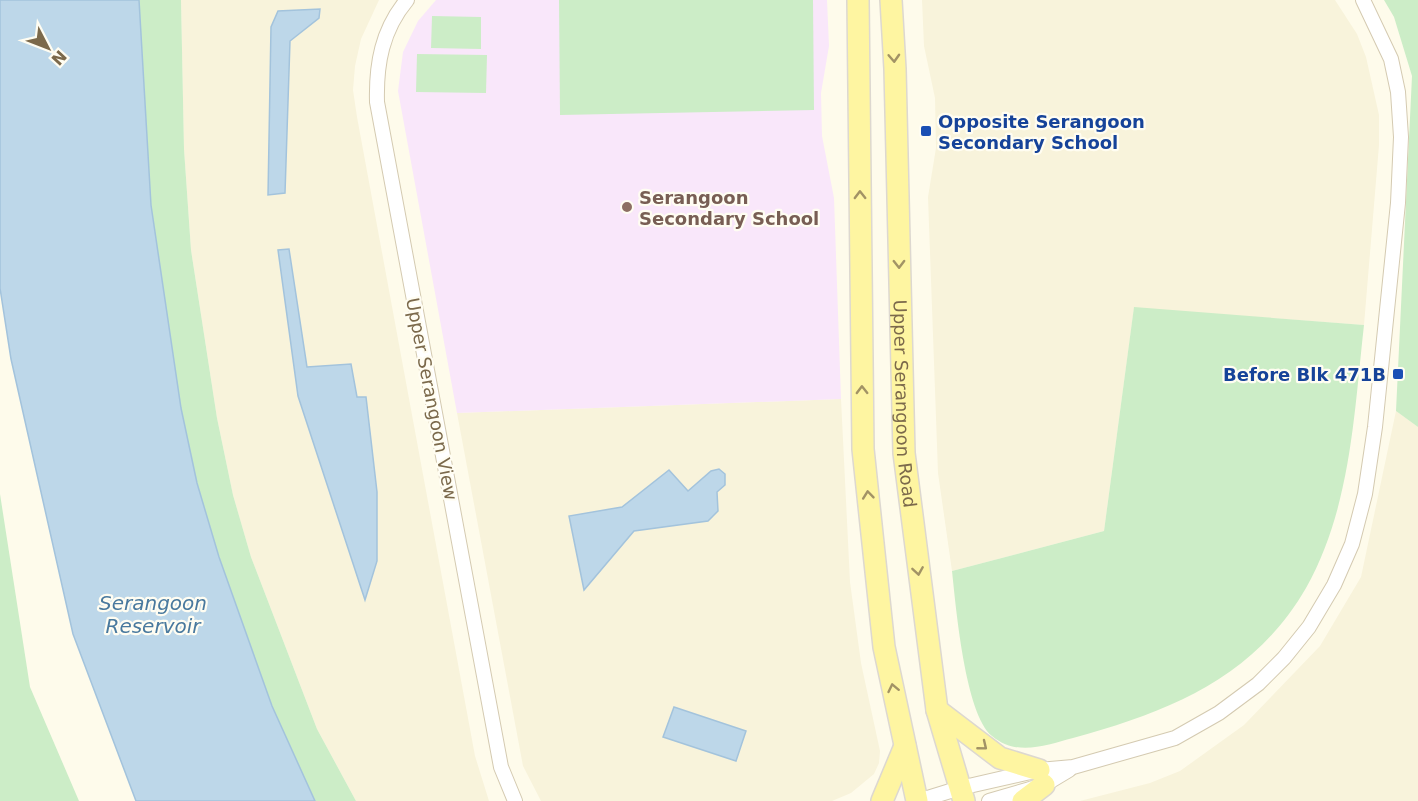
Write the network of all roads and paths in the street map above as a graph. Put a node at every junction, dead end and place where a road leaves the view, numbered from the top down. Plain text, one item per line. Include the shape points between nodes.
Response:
1 (407, 0) edge
2 (858, 0) edge
3 (891, 0) edge
4 (1363, 0) edge
5 (937, 710) junction
6 (905, 745) junction
7 (1042, 778) junction
8 (962, 794) edge
9 (515, 801) edge
10 (882, 801) edge
11 (918, 801) edge
12 (989, 801) edge
13 (1023, 801) edge

1 - 9 street, Upper Serangoon View via 385,35 378,65 377,102 501,767
6 -> 2 main road via 884,647 863,449
3 -> 5 main road, Upper Serangoon Road via 904,453
4 - 7 street via 1390,59 1398,92 1401,137 1375,427 1365,494 1352,543 1334,585 1309,627 1258,684 1219,713 1175,738
5 -> 7 main road via 1000,758
5 - 8 main road, Upper Serangoon Road
6 - 10 main road
6 - 11 main road
7 - 8 street
7 - 12 street
7 - 13 main road
8 - 11 street

